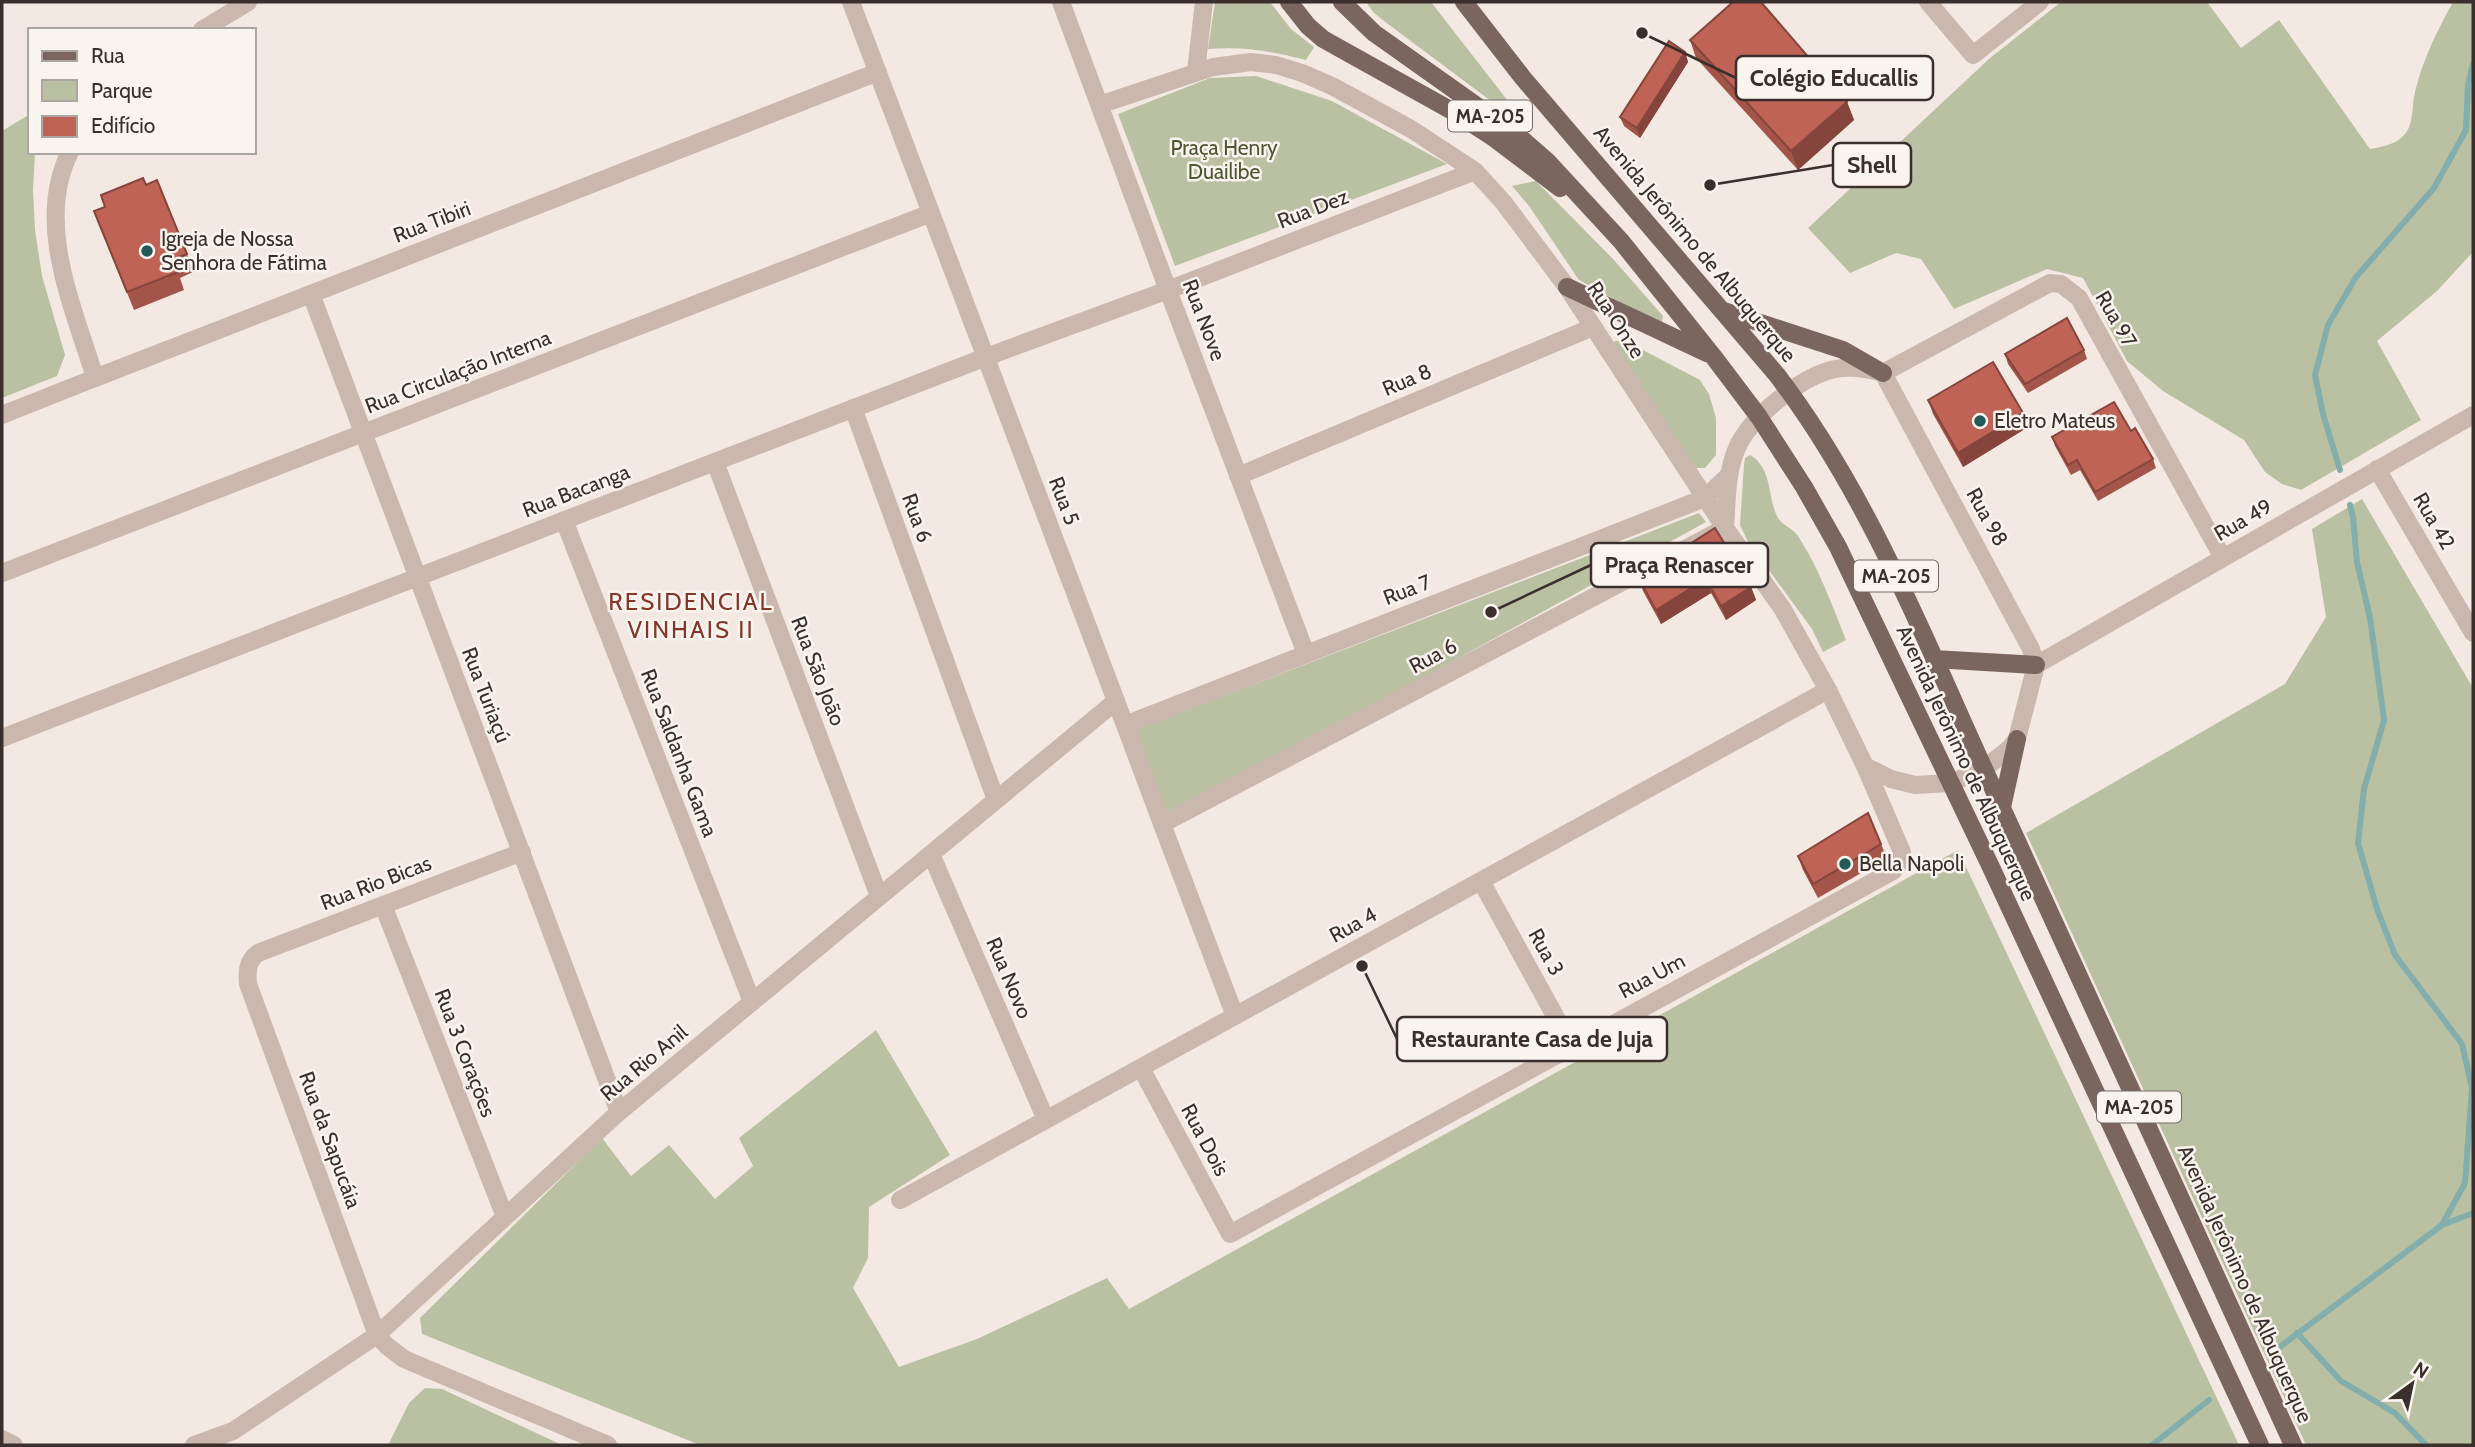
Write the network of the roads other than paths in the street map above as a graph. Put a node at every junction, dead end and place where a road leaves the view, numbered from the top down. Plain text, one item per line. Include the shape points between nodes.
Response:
1 (248, 2) edge
2 (851, 2) edge
3 (1061, 2) edge
4 (1204, 2) edge
5 (1289, 2) edge
6 (1464, 2) edge
7 (1477, 2) edge
8 (1928, 2) edge
9 (2040, 2) edge
10 (1344, 3) edge
11 (1483, 26) junction
12 (205, 28) edge
13 (1196, 71) junction
14 (878, 72) junction
15 (1099, 105) junction
16 (69, 154) edge
17 (1475, 171) junction
18 (931, 214) junction
19 (1621, 241) junction
20 (1567, 287) junction
21 (1168, 290) junction
22 (311, 294) junction
23 (1724, 311) junction
24 (1592, 327) junction
25 (1713, 356) junction
26 (986, 357) junction
27 (1883, 373) junction
28 (95, 378) junction
29 (1791, 392) junction
30 (853, 408) junction
31 (2, 415) edge
32 (2473, 415) edge
33 (1759, 417) junction
34 (363, 433) junction
35 (715, 462) junction
36 (2377, 469) junction
37 (1238, 475) junction
38 (1729, 475) junction
39 (1706, 498) junction
40 (564, 520) junction
41 (1725, 527) junction
42 (2223, 558) junction
43 (2, 573) edge
44 (418, 577) junction
45 (2473, 633) edge
46 (1306, 654) junction
47 (1934, 659) junction
48 (2035, 665) junction
49 (1828, 690) junction
50 (1116, 701) junction
51 (1125, 724) junction
52 (2, 738) edge
53 (2017, 739) junction
54 (1865, 766) junction
55 (1984, 769) junction
56 (1950, 783) junction
57 (996, 800) junction
58 (2002, 807) junction
59 (1162, 824) junction
60 (522, 852) junction
61 (1902, 852) joint
62 (931, 854) junction
63 (1481, 881) junction
64 (879, 896) junction
65 (383, 905) junction
66 (251, 961) joint
67 (752, 1002) junction
68 (1235, 1016) junction
69 (1571, 1045) junction
70 (1140, 1068) junction
71 (619, 1112) junction
72 (1046, 1120) junction
73 (900, 1200) dead end
74 (505, 1217) junction
75 (1230, 1234) joint
76 (377, 1335) junction
77 (2, 1439) edge
78 (14, 1445) edge
79 (194, 1445) edge
80 (608, 1445) edge
81 (2260, 1445) edge
82 (2293, 1445) edge

1 - 12 street
2 - 14 street, Rua 5
3 - 15 street, Rua Nove
4 - 13 street
5 - 19 main road via 1323,39 1494,138
6 - 11 main road, Avenida Jerônimo de Albuquerque / MA-205
7 - 11 street
8 - 9 street via 1973,55
10 - 19 main road, Avenida Jerônimo de Albuquerque / MA-205 via 1374,33 1532,147
11 - 23 main road, Avenida Jerônimo de Albuquerque / MA-205
13 - 15 street, Rua Onze
13 - 17 street, Rua Onze via 1251,62 1303,73 1410,129
14 - 18 street, Rua 5
14 - 22 street, Rua Tibiri
15 - 21 street, Rua Nove
16 - 28 street via 58,188 57,239
17 - 20 street, Rua Onze
17 - 21 street, Rua Dez
18 - 26 street, Rua 5
18 - 34 street, Rua Circulação Interna
19 - 25 main road, Avenida Jerônimo de Albuquerque / MA-205
20 - 24 street, Rua Onze
20 - 25 main road
21 - 26 street, Rua Bacanga
21 - 37 street, Rua Nove
22 - 28 street, Rua Tibiri
22 - 34 street, Rua Turiaçú
23 - 27 main road via 1843,350
23 - 29 main road, Avenida Jerônimo de Albuquerque / MA-205
24 - 37 street, Rua 8
24 - 39 street, Rua Onze
25 - 33 main road, Avenida Jerônimo de Albuquerque / MA-205
26 - 30 street, Rua Bacanga
26 - 50 street, Rua 5
27 - 29 street via 1837,369
27 - 42 street, Rua 97 via 2050,283 2061,284 2079,298
27 - 48 street, Rua 98 via 2024,634
28 - 31 street, Rua Tibiri
29 - 33 street
29 - 47 main road, Avenida Jerônimo de Albuquerque / MA-205 via 1848,483
30 - 35 street, Rua Bacanga
30 - 57 street, Rua 6
32 - 36 street, Rua 49
33 - 38 street via 1737,447
33 - 56 main road, Avenida Jerônimo de Albuquerque / MA-205 via 1838,547
34 - 43 street, Rua Circulação Interna
34 - 44 street, Rua Turiaçú
35 - 40 street, Rua Bacanga
35 - 64 street, Rua São João
36 - 42 street, Rua 49
36 - 45 street, Rua 42
37 - 46 street, Rua Nove
38 - 39 street
38 - 41 street
39 - 41 street, Rua Onze
39 - 46 street, Rua 7
40 - 44 street, Rua Bacanga
40 - 67 street, Rua Saldanha Gama
41 - 49 street, Rua Onze via 1782,608
41 - 59 street, Rua 6
42 - 48 street, Rua 49
44 - 52 street, Rua Bacanga
44 - 60 street, Rua Turiaçú
46 - 51 street, Rua 7
47 - 48 main road
47 - 55 main road, Avenida Jerônimo de Albuquerque / MA-205
48 - 53 street
49 - 54 street, Rua Onze
49 - 63 street, Rua 4
50 - 51 street, Rua 5
50 - 57 street, Rua Rio Anil
51 - 59 street, Rua 5
53 - 55 street
53 - 58 main road
54 - 56 street via 1903,784
54 - 61 street, Rua Onze
55 - 56 street
55 - 58 main road, Avenida Jerônimo de Albuquerque / MA-205
56 - 81 main road, Avenida Jerônimo de Albuquerque / MA-205
57 - 62 street, Rua Rio Anil
58 - 82 main road, Avenida Jerônimo de Albuquerque / MA-205
59 - 68 street, Rua 5
60 - 65 street, Rua Rio Bicas
60 - 71 street, Rua Turiaçú
61 - 69 street, Rua Um via 1893,871
62 - 64 street, Rua Rio Anil
62 - 72 street, Rua Novo
63 - 68 street, Rua 4
63 - 69 street, Rua 3
64 - 67 street, Rua Rio Anil
65 - 66 street, Rua Rio Bicas via 258,953
65 - 74 street, Rua 3 Corações
66 - 76 street, Rua da Sapucáia via 248,984
67 - 71 street, Rua Rio Anil
68 - 70 street, Rua 4
69 - 75 street, Rua Um
70 - 72 street, Rua 4
70 - 75 street, Rua Dois
71 - 74 street, Rua Rio Anil
72 - 73 street, Rua 4
74 - 76 street, Rua Rio Anil
76 - 79 street, Rua Rio Anil via 233,1431
76 - 80 street via 404,1359
77 - 78 street

